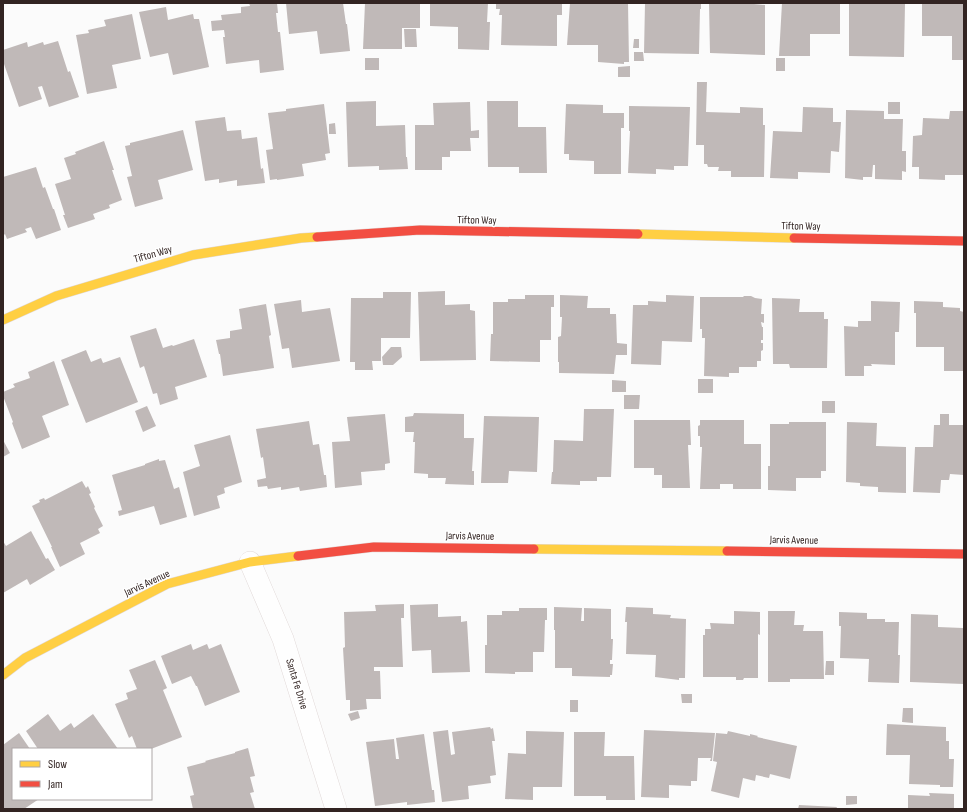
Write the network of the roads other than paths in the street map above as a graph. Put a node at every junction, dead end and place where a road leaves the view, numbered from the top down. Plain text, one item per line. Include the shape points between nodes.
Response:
1 (964, 241) edge
2 (3, 320) edge
3 (964, 554) edge
4 (250, 562) junction
5 (3, 675) edge
6 (336, 809) edge

1 - 2 street, Tifton Way via 420,230 301,238 193,255 56,296
3 - 4 street, Jarvis Avenue via 374,547
4 - 5 street, Jarvis Avenue via 167,584 26,658
4 - 6 street, Santa Fe Drive via 283,639

